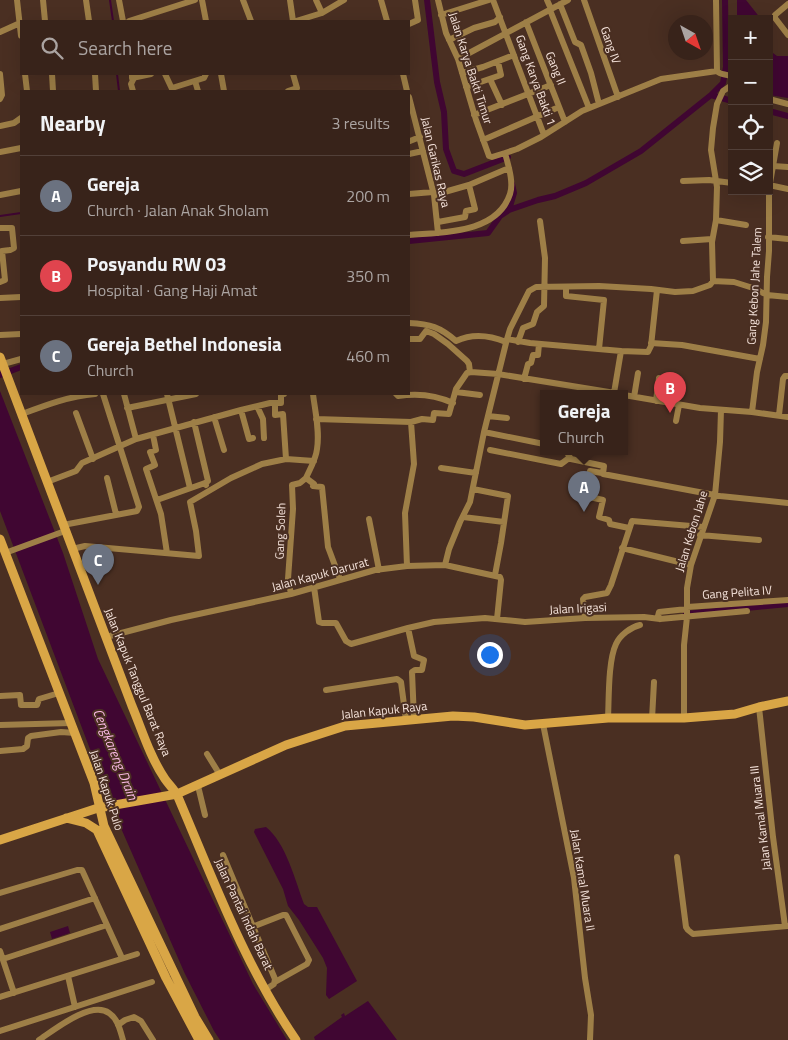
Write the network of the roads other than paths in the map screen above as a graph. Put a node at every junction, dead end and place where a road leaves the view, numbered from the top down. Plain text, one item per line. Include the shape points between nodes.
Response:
1 (17, 0) edge
2 (43, 0) edge
3 (86, 0) edge
4 (118, 0) edge
5 (196, 0) edge
6 (202, 0) edge
7 (243, 0) edge
8 (290, 0) edge
9 (316, 0) edge
10 (344, 0) edge
11 (381, 0) edge
12 (415, 0) edge
13 (438, 0) edge
14 (489, 0) edge
15 (493, 0) edge
16 (547, 0) edge
17 (568, 0) edge
18 (584, 0) edge
19 (716, 0) edge
20 (560, 4) junction
21 (788, 4) edge
22 (550, 9) junction
23 (322, 13) junction
24 (441, 15) junction
25 (500, 17) junction
26 (45, 20) edge
27 (89, 20) edge
28 (122, 20) edge
29 (132, 20) edge
30 (206, 20) edge
31 (252, 20) edge
32 (294, 20) edge
33 (298, 20) edge
34 (387, 20) edge
35 (526, 22) junction
36 (20, 23) joint
37 (410, 24) edge
38 (0, 32) edge
39 (507, 33) junction
40 (788, 34) edge
41 (449, 40) junction
42 (514, 55) junction
43 (458, 59) junction
44 (498, 62) junction
45 (462, 73) junction
46 (718, 73) junction
47 (0, 74) edge
48 (25, 75) edge
49 (52, 75) edge
50 (95, 75) edge
51 (166, 75) edge
52 (206, 75) edge
53 (221, 75) edge
54 (294, 75) edge
55 (403, 75) edge
56 (728, 76) edge
57 (133, 77) edge
58 (490, 79) junction
59 (194, 81) junction
60 (551, 85) junction
61 (466, 87) junction
62 (728, 88) edge
63 (27, 90) edge
64 (53, 90) edge
65 (96, 90) edge
66 (132, 90) edge
67 (173, 90) edge
68 (198, 90) edge
69 (224, 90) edge
70 (291, 90) edge
71 (407, 90) edge
72 (527, 93) junction
73 (618, 97) junction
74 (0, 99) edge
75 (773, 101) edge
76 (410, 102) edge
77 (502, 104) junction
78 (599, 104) junction
79 (788, 104) edge
80 (559, 107) junction
81 (589, 108) junction
82 (474, 115) junction
83 (537, 117) junction
84 (20, 119) edge
85 (565, 122) junction
86 (0, 126) edge
87 (544, 135) junction
88 (420, 137) junction
89 (410, 140) dead end
90 (483, 140) junction
91 (777, 143) dead end
92 (20, 148) edge
93 (423, 151) junction
94 (0, 152) edge
95 (410, 154) edge
96 (507, 159) junction
97 (773, 166) joint
98 (788, 167) edge
99 (683, 181) dead end
100 (716, 181) junction
101 (728, 182) edge
102 (469, 185) junction
103 (773, 186) edge
104 (788, 188) edge
105 (20, 191) edge
106 (410, 194) edge
107 (433, 194) junction
108 (0, 195) edge
109 (769, 195) edge
110 (468, 211) junction
111 (716, 220) junction
112 (438, 222) junction
113 (540, 222) dead end
114 (746, 224) dead end
115 (472, 227) junction
116 (0, 228) edge
117 (438, 233) junction
118 (410, 235) edge
119 (768, 237) junction
120 (712, 239) junction
121 (788, 239) edge
122 (683, 241) dead end
123 (713, 281) junction
124 (0, 282) edge
125 (566, 287) junction
126 (546, 288) junction
127 (657, 290) junction
128 (767, 295) junction
129 (20, 296) edge
130 (788, 297) edge
131 (0, 298) edge
132 (410, 323) edge
133 (20, 334) edge
134 (0, 335) edge
135 (410, 339) edge
136 (506, 340) junction
137 (518, 342) junction
138 (651, 343) junction
139 (539, 344) junction
140 (599, 349) junction
141 (621, 351) junction
142 (20, 359) edge
143 (760, 359) junction
144 (2, 363) edge
145 (470, 372) junction
146 (638, 373) dead end
147 (498, 374) junction
148 (788, 376) edge
149 (659, 378) dead end
150 (524, 380) junction
151 (575, 390) edge
152 (615, 390) edge
153 (456, 392) junction
154 (82, 395) edge
155 (103, 395) edge
156 (124, 395) edge
157 (182, 395) edge
158 (282, 395) edge
159 (313, 395) edge
160 (397, 395) edge
161 (480, 395) dead end
162 (168, 396) edge
163 (628, 396) edge
164 (634, 397) junction
165 (656, 401) junction
166 (453, 402) junction
167 (275, 403) junction
168 (679, 405) junction
169 (257, 406) junction
170 (127, 408) junction
171 (241, 410) junction
172 (721, 410) junction
173 (752, 412) junction
174 (76, 413) dead end
175 (22, 414) junction
176 (779, 415) junction
177 (488, 416) junction
178 (214, 417) junction
179 (788, 417) edge
180 (507, 418) dead end
181 (316, 419) junction
182 (676, 421) dead end
183 (194, 422) junction
184 (411, 422) junction
185 (175, 428) junction
186 (484, 432) junction
187 (153, 435) junction
188 (253, 438) dead end
189 (264, 438) dead end
190 (136, 439) junction
191 (540, 443) edge
192 (119, 446) junction
193 (224, 450) dead end
194 (490, 450) dead end
195 (568, 455) edge
196 (586, 455) edge
197 (569, 458) junction
198 (93, 459) junction
199 (286, 460) junction
200 (314, 461) junction
201 (585, 462) junction
202 (441, 468) dead end
203 (476, 473) junction
204 (602, 473) junction
205 (107, 478) dead end
206 (306, 478) junction
207 (47, 482) junction
208 (205, 483) junction
209 (190, 488) junction
210 (472, 489) junction
211 (208, 493) junction
212 (715, 495) junction
213 (157, 500) junction
214 (788, 503) edge
215 (116, 514) junction
216 (463, 517) junction
217 (369, 519) dead end
218 (504, 522) junction
219 (703, 527) junction
220 (629, 528) junction
221 (62, 529) junction
222 (700, 535) junction
223 (0, 539) edge
224 (759, 540) dead end
225 (72, 548) junction
226 (622, 548) junction
227 (8, 552) junction
228 (167, 553) junction
229 (445, 565) junction
230 (691, 565) junction
231 (407, 566) junction
232 (379, 570) junction
233 (495, 575) junction
234 (340, 579) junction
235 (314, 587) junction
236 (291, 594) junction
237 (788, 600) edge
238 (747, 611) dead end
239 (687, 612) junction
240 (585, 618) junction
241 (497, 619) junction
242 (640, 625) dead end
243 (408, 628) junction
244 (106, 637) junction
245 (654, 682) dead end
246 (326, 690) dead end
247 (59, 693) junction
248 (0, 696) edge
249 (788, 701) edge
250 (759, 707) junction
251 (608, 718) junction
252 (684, 718) junction
253 (410, 719) junction
254 (652, 719) junction
255 (71, 723) junction
256 (543, 724) junction
257 (0, 726) edge
258 (75, 733) junction
259 (0, 751) edge
260 (207, 754) dead end
261 (220, 775) junction
262 (198, 786) junction
263 (177, 794) junction
264 (102, 807) junction
265 (206, 814) dead end
266 (66, 818) junction
267 (0, 840) edge
268 (223, 855) dead end
269 (677, 857) dead end
270 (0, 894) edge
271 (95, 898) junction
272 (108, 925) junction
273 (786, 926) edge
274 (252, 927) junction
275 (0, 929) edge
276 (0, 951) edge
277 (137, 954) dead end
278 (122, 958) junction
279 (3, 959) junction
280 (68, 976) junction
281 (152, 982) dead end
282 (275, 982) junction
283 (265, 990) junction
284 (14, 993) junction
285 (0, 997) edge
286 (75, 1007) junction
287 (118, 1025) junction
288 (0, 1031) edge
289 (39, 1040) edge
290 (122, 1040) edge
291 (153, 1040) edge
292 (199, 1040) edge
293 (209, 1040) edge
294 (296, 1040) edge
295 (590, 1040) edge

1 - 36 street
2 - 26 street
3 - 27 street
4 - 28 street
5 - 29 street
6 - 30 street
7 - 31 street
8 - 32 street
9 - 23 street
10 - 23 street
11 - 34 street
12 - 37 street via 418,20
13 - 24 street, Jalan Karya Bakti Timur
14 - 24 street
15 - 25 street, Gang Karya Bakti 1
16 - 22 street
17 - 20 street
18 - 73 street, Gang IV
19 - 46 street
20 - 22 street
20 - 78 street via 575,42 581,46
21 - 40 street via 775,18
22 - 35 street
22 - 81 street
23 - 33 street
24 - 41 street, Jalan Karya Bakti Timur
25 - 39 street, Gang Karya Bakti 1
25 - 41 street via 495,22
35 - 39 street
35 - 60 street, Gang II
36 - 38 street
39 - 42 street, Gang Karya Bakti 1
39 - 43 street
41 - 43 street, Jalan Karya Bakti Timur
42 - 44 street
42 - 72 street, Gang Karya Bakti 1
43 - 45 street, Jalan Karya Bakti Timur
44 - 45 street
44 - 58 street via 501,75
45 - 61 street, Jalan Karya Bakti Timur
46 - 56 street
46 - 73 street via 661,80
47 - 74 street
48 - 63 street
49 - 64 street
50 - 65 street
51 - 67 street
52 - 59 street
53 - 69 street
54 - 70 street via 297,88
55 - 71 street
57 - 66 street
58 - 61 street
58 - 77 street
59 - 67 street
59 - 68 street
60 - 72 street
60 - 80 street, Gang II
61 - 82 street, Jalan Karya Bakti Timur
62 - 100 street via 717,104 713,128 711,150
72 - 77 street
72 - 83 street, Gang Karya Bakti 1
73 - 78 street
75 - 79 street
76 - 88 street, Jalan Garikas Raya
77 - 82 street
78 - 81 street
80 - 83 street
80 - 85 street, Gang II
81 - 85 street
82 - 90 street, Jalan Karya Bakti Timur
83 - 87 street, Gang Karya Bakti 1
83 - 90 street
84 - 86 street
85 - 87 street
87 - 96 street via 517,149
88 - 89 street
88 - 93 street, Jalan Garikas Raya
90 - 96 street, Jalan Karya Bakti Timur via 491,157
91 - 97 street, Gang Kebon Jahe Talem
92 - 94 street
93 - 95 street
93 - 107 street, Jalan Garikas Raya
96 - 102 street
96 - 115 street via 511,178 505,205 488,221
97 - 98 street
99 - 100 street
100 - 101 street
100 - 111 street
102 - 107 street
102 - 110 street via 475,208
103 - 104 street
105 - 108 street
106 - 107 street
107 - 112 street, Jalan Garikas Raya
109 - 119 street, Gang Kebon Jahe Talem
110 - 112 street via 466,217
110 - 115 street
111 - 114 street
111 - 120 street
112 - 117 street, Jalan Garikas Raya
113 - 126 street
115 - 117 street
116 - 124 street via 12,228 14,248 2,250 5,280
117 - 118 street
119 - 121 street
119 - 128 street, Gang Kebon Jahe Talem
120 - 122 street
120 - 123 street
123 - 127 street via 693,291
123 - 128 street via 734,282
125 - 126 street
125 - 127 street
125 - 140 street via 566,296 604,300
126 - 136 street via 536,287 529,291
126 - 137 street via 543,307 537,312 533,324 522,328
127 - 138 street
128 - 130 street
128 - 143 street, Gang Kebon Jahe Talem
129 - 131 street
132 - 136 street via 434,326 456,341 484,335
133 - 134 street
135 - 145 street via 420,339 426,331 434,334 467,361
136 - 137 street
136 - 147 street
137 - 139 street
138 - 141 street via 650,350 645,353
138 - 143 street via 682,345
139 - 140 street
139 - 150 street via 538,355 533,355
140 - 141 street
141 - 152 street
142 - 144 street
143 - 173 street, Gang Kebon Jahe Talem
144 - 175 main road, Jalan Kapuk Tanggul Barat Raya
145 - 147 street
145 - 153 street
146 - 164 street
147 - 150 street
147 - 177 street
148 - 176 street via 783,379
149 - 165 street
150 - 151 street
153 - 161 street
153 - 166 street
154 - 175 street
155 - 192 street
156 - 170 street
157 - 162 street
158 - 167 street via 282,402
159 - 181 street
160 - 166 street via 441,397
162 - 170 street
162 - 185 street
163 - 164 street
164 - 165 street
165 - 168 street
166 - 184 street via 449,414 434,413 433,420
167 - 169 street
167 - 199 street via 275,414 283,414
168 - 172 street
168 - 182 street
169 - 171 street
169 - 189 street via 263,419
170 - 190 street
171 - 178 street
171 - 188 street via 248,439
172 - 173 street
172 - 212 street, Jalan Kebon Jahe
173 - 176 street
174 - 198 street
175 - 207 main road, Jalan Kapuk Tanggul Barat Raya
176 - 179 street
177 - 180 street
177 - 186 street
178 - 183 street
178 - 193 street
181 - 184 street
181 - 200 street via 318,448
183 - 185 street
183 - 208 street via 208,481
184 - 231 street via 414,464 406,513
185 - 187 street
185 - 209 street
186 - 191 street
186 - 203 street
187 - 190 street
187 - 213 street via 156,450 150,452 154,465 146,469
190 - 192 street
192 - 198 street
192 - 215 street via 140,507
194 - 197 street via 561,464
195 - 197 street
196 - 201 street
197 - 201 street
198 - 207 street via 82,463 76,471
199 - 200 street
199 - 211 street via 262,464
200 - 206 street
201 - 204 street via 604,466
202 - 203 street
203 - 210 street
204 - 212 street
204 - 220 street via 590,471 585,496 603,500 599,517 609,520 610,524
205 - 215 street
206 - 234 street via 314,486 322,487 328,547
206 - 236 street, Gang Soleh via 292,485 288,579
207 - 221 main road, Jalan Kapuk Tanggul Barat Raya
208 - 209 street
208 - 211 street
209 - 213 street
210 - 216 street
210 - 218 street via 508,495
211 - 228 street via 190,502 200,555
212 - 214 street
212 - 219 street, Jalan Kebon Jahe
213 - 228 street
215 - 221 street
216 - 218 street
216 - 229 street
217 - 232 street
218 - 233 street
219 - 220 street via 632,521
219 - 222 street, Jalan Kebon Jahe
220 - 226 street
221 - 225 main road, Jalan Kapuk Tanggul Barat Raya
221 - 227 street
222 - 224 street
222 - 230 street, Jalan Kebon Jahe
223 - 227 main road, Jalan Kapuk Pulo
225 - 228 street via 85,546
225 - 244 main road, Jalan Kapuk Tanggul Barat Raya
226 - 230 street
226 - 240 street via 607,592 583,599
227 - 247 main road, Jalan Kapuk Pulo
229 - 231 street, Jalan Kapuk Darurat
229 - 233 street, Jalan Kapuk Darurat
230 - 239 street, Jalan Kebon Jahe
231 - 232 street, Jalan Kapuk Darurat
232 - 234 street, Jalan Kapuk Darurat
233 - 241 street via 502,580
234 - 235 street, Jalan Kapuk Darurat
235 - 236 street, Jalan Kapuk Darurat
235 - 243 street, Jalan Irigasi via 319,622 336,623 351,644
236 - 244 street, Jalan Kapuk Darurat
237 - 239 street, Gang Pelita IV
238 - 239 street, Jalan Irigasi
239 - 240 street, Jalan Irigasi via 659,612 660,619
239 - 252 street, Jalan Kebon Jahe
240 - 241 street, Jalan Irigasi via 525,622
241 - 243 street, Jalan Irigasi via 434,622
242 - 251 street via 625,632 616,643 611,664
243 - 253 street via 414,656 424,660 422,670 412,672
244 - 263 main road, Jalan Kapuk Tanggul Barat Raya via 151,753
245 - 254 street
246 - 253 street via 398,679
247 - 248 street via 39,699 37,705 30,706 21,705 20,695
247 - 255 main road, Jalan Kapuk Pulo
249 - 250 main road, Jalan Kapuk Raya
250 - 252 main road, Jalan Kapuk Raya via 735,714
250 - 273 street, Jalan Kamal Muara III
251 - 254 main road, Jalan Kapuk Raya
251 - 256 main road, Jalan Kapuk Raya
252 - 254 main road, Jalan Kapuk Raya
253 - 256 main road, Jalan Kapuk Raya via 462,716 525,726
253 - 261 main road, Jalan Kapuk Raya via 345,726 286,745
255 - 257 street
255 - 258 main road, Jalan Kapuk Pulo
256 - 295 street, Jalan Kamal Muara II via 574,878 591,1015
258 - 259 street via 31,736 24,749
258 - 264 main road, Jalan Kapuk Pulo
260 - 261 street
261 - 262 main road, Jalan Kapuk Raya
262 - 263 main road, Jalan Kapuk Raya
262 - 265 street
263 - 264 main road, Jalan Kapuk Raya
263 - 283 main road, Jalan Pantai Indah Barat
264 - 266 main road, Jalan Kapuk Raya
264 - 293 main road, Jalan Kapuk Pulo via 104,826 128,880
266 - 267 main road, Jalan Kapuk Raya
266 - 292 main road, Jalan Kapuk Pulo via 97,830 166,978
268 - 274 street
269 - 273 street via 686,927 690,933
270 - 271 street via 80,870
271 - 272 street
271 - 275 street
272 - 278 street
272 - 279 street
274 - 282 street
274 - 282 street via 286,915 309,960
276 - 279 street
277 - 278 street
278 - 280 street
279 - 284 street
280 - 284 street
280 - 286 street
281 - 286 street
282 - 283 street
283 - 294 main road, Jalan Pantai Indah Barat
284 - 285 street
286 - 288 street
287 - 289 street via 106,1011 84,1012
287 - 290 street
287 - 291 street via 134,1017 141,1021

